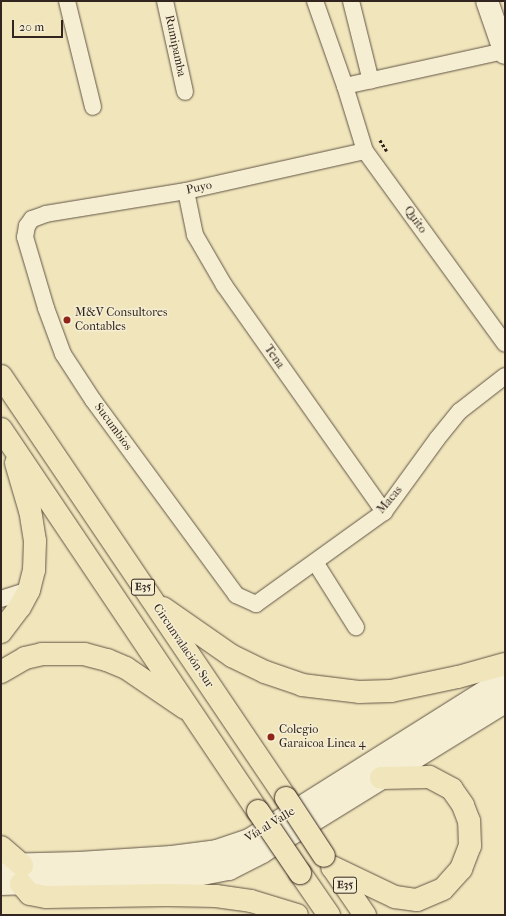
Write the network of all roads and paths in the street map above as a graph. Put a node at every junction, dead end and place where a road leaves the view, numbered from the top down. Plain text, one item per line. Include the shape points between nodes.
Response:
1 (67, 1) edge
2 (165, 1) edge
3 (315, 1) edge
4 (352, 1) edge
5 (487, 1) edge
6 (505, 52) edge
7 (371, 81) junction
8 (345, 86) junction
9 (185, 92) dead end
10 (93, 107) dead end
11 (365, 151) junction
12 (186, 191) junction
13 (32, 219) joint
14 (505, 344) edge
15 (1, 376) edge
16 (505, 376) edge
17 (5, 436) edge
18 (384, 512) junction
19 (315, 562) junction
20 (29, 590) junction
21 (1, 599) edge
22 (153, 601) junction
23 (256, 604) joint
24 (356, 627) dead end
25 (1, 632) edge
26 (505, 664) edge
27 (1, 672) edge
28 (505, 679) edge
29 (505, 702) edge
30 (194, 714) junction
31 (381, 778) junction
32 (1, 847) edge
33 (328, 862) junction
34 (11, 875) edge
35 (297, 915) edge
36 (329, 915) edge
37 (365, 915) edge

1 - 10 street
2 - 9 street, Rumipamba
3 - 8 street, Quito
4 - 7 street
5 - 6 main road
6 - 7 street
7 - 8 street
8 - 11 street, Quito
11 - 12 street, Puyo
11 - 14 street, Quito
12 - 13 street, Puyo via 46,214
12 - 18 street, Tena via 195,235 224,285
13 - 23 street, Sucumbios via 27,226 25,237 62,354 236,595
15 - 22 highway, Circunvalación Sur / E35
16 - 18 street, Macas via 460,411
17 - 20 highway via 30,511 34,570
17 - 30 highway, E35
18 - 19 street, Macas
19 - 23 street, Macas
19 - 24 street
20 - 21 street
20 - 25 highway
22 - 26 highway via 232,656 265,672 302,685 359,692 391,691
22 - 33 highway, Circunvalación Sur / E35, bridge
27 - 30 highway via 25,658 42,654 84,654 126,668
28 - 34 main road, Vía al Valle via 251,839 217,851
29 - 31 main road, Vía al Valle
30 - 36 highway, E35, bridge
31 - 33 highway via 429,777 452,789 463,805 469,821 470,846 461,869 443,889 417,900 395,897
31 - 34 main road, Vía al Valle via 230,869 192,876 152,879
32 - 34 highway
33 - 37 highway, Circunvalación Sur / E35
34 - 35 highway via 30,894 46,897 216,896 251,901

